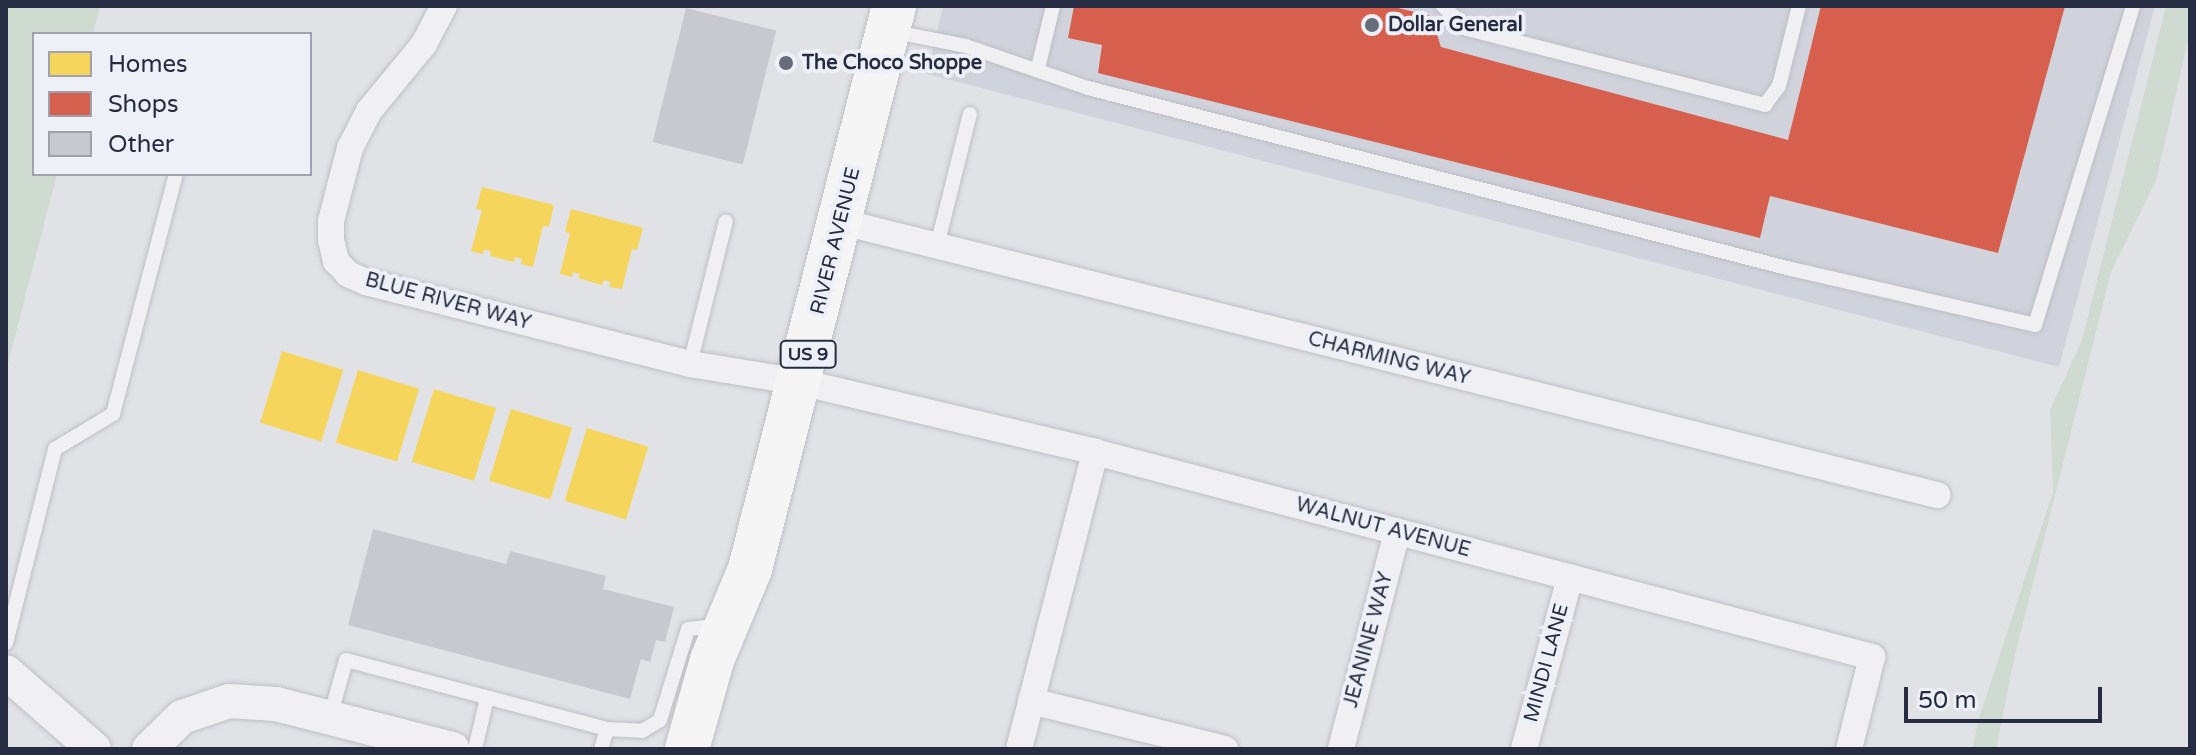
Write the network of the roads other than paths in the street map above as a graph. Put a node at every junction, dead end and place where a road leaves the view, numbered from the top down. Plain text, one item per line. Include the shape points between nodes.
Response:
1 (444, 6) edge
2 (1053, 6) edge
3 (1443, 6) edge
4 (1799, 6) edge
5 (2133, 6) edge
6 (891, 18) edge
7 (1038, 68) junction
8 (970, 114) dead end
9 (175, 176) edge
10 (726, 221) dead end
11 (842, 222) junction
12 (937, 246) junction
13 (690, 364) junction
14 (800, 382) junction
15 (1095, 452) junction
16 (1937, 495) dead end
17 (1397, 532) junction
18 (750, 569) junction
19 (1570, 577) junction
20 (727, 624) junction
21 (6, 643) edge
22 (6, 672) edge
23 (487, 698) junction
24 (1031, 701) junction
25 (348, 725) junction
26 (607, 729) junction
27 (94, 749) edge
28 (149, 749) edge
29 (452, 749) edge
30 (475, 749) edge
31 (601, 749) edge
32 (687, 749) edge
33 (719, 749) edge
34 (1019, 749) edge
35 (1225, 749) edge
36 (1341, 749) edge
37 (1524, 749) edge
38 (1849, 749) edge

1 - 13 street, BLUE RIVER WAY via 424,44 369,111 350,148 331,221 336,261 366,282
2 - 7 lane
3 - 4 lane via 1467,29 1765,105 1779,86
5 - 7 lane via 2035,325 1791,269 1088,88
6 - 7 lane
6 - 11 highway, RIVER AVENUE / US 9
8 - 12 lane
9 - 21 lane via 113,414 55,449
10 - 13 lane
11 - 12 street, CHARMING WAY
11 - 14 highway, RIVER AVENUE / US 9
12 - 16 street, CHARMING WAY
13 - 14 street, BLUE RIVER WAY
14 - 15 street, WALNUT AVENUE
14 - 18 highway, RIVER AVENUE / US 9
15 - 17 street, WALNUT AVENUE
15 - 24 street
17 - 19 street, WALNUT AVENUE
17 - 36 street, JEANINE WAY
18 - 20 highway, RIVER AVENUE / US 9
18 - 33 highway, RIVER AVENUE / US 9
19 - 37 street, MINDI LANE
19 - 38 street, WALNUT AVENUE via 1872,657
20 - 26 lane via 688,629 660,720 642,731
20 - 32 highway, RIVER AVENUE / US 9
22 - 27 street
23 - 25 lane via 346,660
23 - 26 lane
23 - 30 lane
24 - 34 street
24 - 35 street
25 - 28 street via 276,704 229,701 182,717
25 - 29 street
26 - 31 lane

